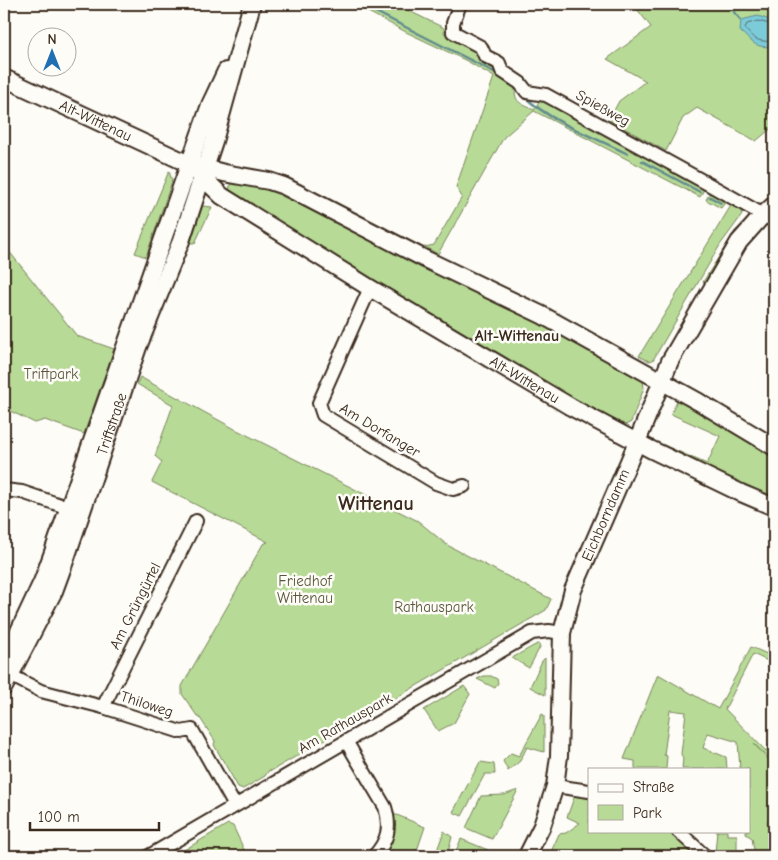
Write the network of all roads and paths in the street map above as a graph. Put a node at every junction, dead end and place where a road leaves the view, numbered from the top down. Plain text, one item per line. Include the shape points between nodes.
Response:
1 (252, 4) edge
2 (460, 4) edge
3 (243, 35) junction
4 (4, 78) edge
5 (189, 164) junction
6 (204, 172) junction
7 (234, 174) junction
8 (222, 196) junction
9 (770, 214) edge
10 (151, 272) junction
11 (167, 278) junction
12 (370, 288) junction
13 (132, 345) junction
14 (661, 381) junction
15 (637, 442) junction
16 (774, 447) edge
17 (464, 486) dead end
18 (4, 490) edge
19 (774, 507) edge
20 (69, 508) junction
21 (196, 521) dead end
22 (562, 633) junction
23 (5, 674) edge
24 (103, 707) junction
25 (346, 741) junction
26 (555, 786) junction
27 (588, 791) edge
28 (236, 806) junction
29 (679, 832) edge
30 (149, 856) edge
31 (374, 856) edge
32 (527, 856) edge
33 (705, 856) edge

1 - 3 main road
2 - 9 street, Spießweg via 452,22 453,32 480,47 485,56 499,64 502,71 527,92 546,95
3 - 5 main road, Triftstraße via 210,105
3 - 6 main road, Triftstraße
4 - 5 main road, Alt-Wittenau
5 - 6 main road, Alt-Wittenau
5 - 10 main road, Triftstraße
6 - 7 main road
6 - 8 main road, Alt-Wittenau
6 - 11 main road, Triftstraße
7 - 8 main road
7 - 14 main road via 284,186 542,315
8 - 12 main road, Alt-Wittenau
9 - 14 main road, Eichborndamm via 748,230 731,254
10 - 11 main road
10 - 13 main road, Triftstraße
11 - 13 main road, Triftstraße
12 - 15 main road, Alt-Wittenau via 571,407
12 - 17 street, Am Dorfanger via 319,403 323,415 436,483 453,489
13 - 20 main road, Triftstraße
13 - 23 main road, Triftstraße via 54,591
14 - 15 main road, Eichborndamm
14 - 16 main road
15 - 19 main road, Alt-Wittenau
15 - 22 main road, Eichborndamm via 573,590
18 - 20 street via 22,492
20 - 23 main road, Triftstraße
21 - 24 street, Am Grüngürtel
22 - 25 street, Am Rathauspark via 532,633
22 - 26 main road, Eichborndamm via 559,756
23 - 24 street, Thiloweg via 41,691
24 - 28 street, Thiloweg via 181,732 192,730
25 - 28 street, Am Rathauspark
25 - 31 street via 389,819 384,843
26 - 27 street
26 - 32 main road, Eichborndamm via 542,826
28 - 30 street, Am Rathauspark
29 - 33 street

